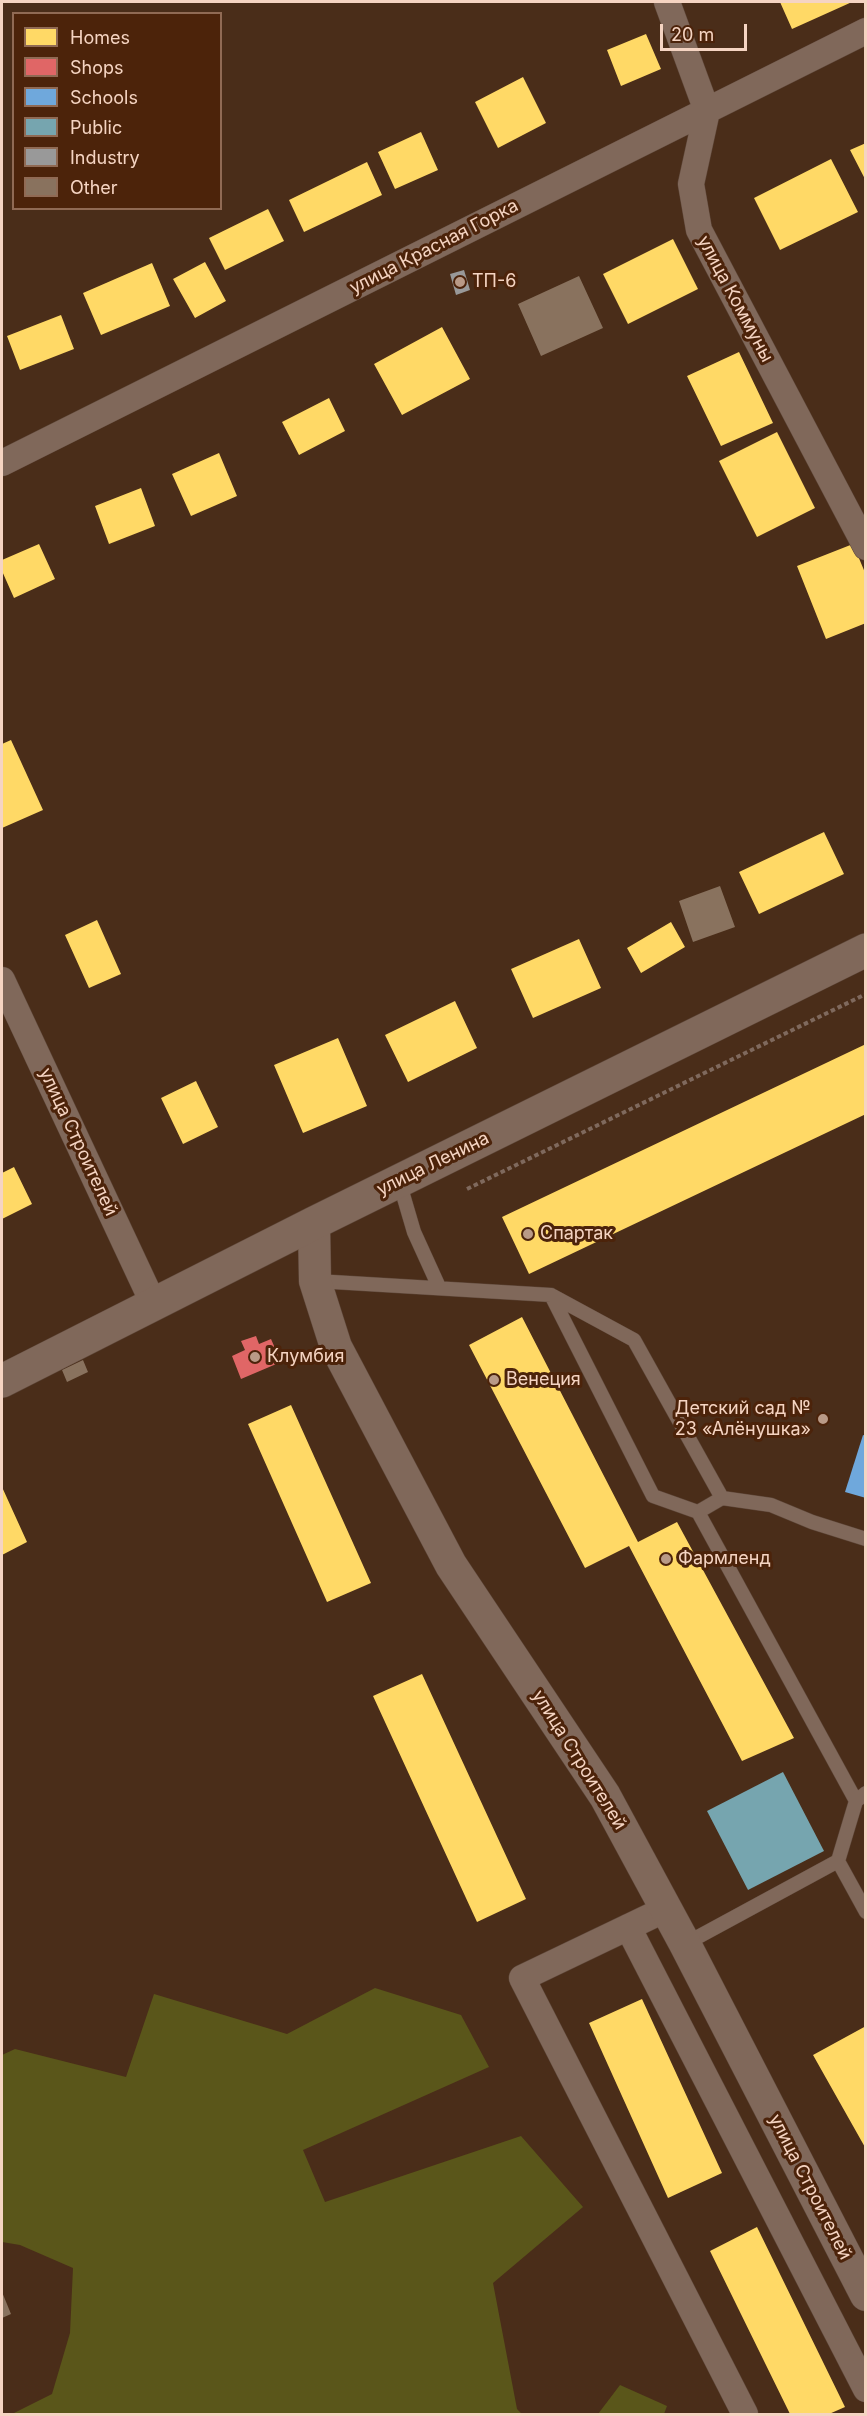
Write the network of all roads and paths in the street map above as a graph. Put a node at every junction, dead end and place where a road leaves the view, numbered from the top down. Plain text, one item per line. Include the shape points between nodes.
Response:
1 (667, 2) edge
2 (866, 31) edge
3 (707, 111) junction
4 (2, 463) edge
5 (866, 547) edge
6 (866, 950) edge
7 (2, 980) edge
8 (866, 994) edge
9 (399, 1181) junction
10 (467, 1189) dead end
11 (314, 1223) junction
12 (315, 1281) junction
13 (439, 1287) junction
14 (551, 1295) junction
15 (154, 1305) junction
16 (2, 1381) edge
17 (722, 1498) junction
18 (698, 1512) junction
19 (866, 1539) edge
20 (861, 1797) edge
21 (838, 1861) junction
22 (666, 1909) junction
23 (866, 1912) edge
24 (628, 1927) junction
25 (685, 1944) junction
26 (866, 2295) edge
27 (866, 2390) edge
28 (745, 2415) edge

1 - 3 street
2 - 3 street, улица Красная Горка
3 - 4 street, улица Красная Горка
3 - 5 street, улица Коммуны via 691,184 699,230
6 - 9 main road, улица Ленина
7 - 15 street, улица Строителей
8 - 10 path
9 - 11 main road, улица Ленина
9 - 13 lane via 414,1232
11 - 12 street, улица Строителей
11 - 15 main road, улица Ленина
12 - 13 lane
12 - 22 street, улица Строителей via 336,1347 452,1565 605,1796
13 - 14 lane
14 - 17 lane via 634,1340
14 - 18 lane via 653,1496
15 - 16 main road, улица Ленина
17 - 18 lane
17 - 19 lane via 771,1504
18 - 20 lane
20 - 21 lane
21 - 23 lane
21 - 25 lane
22 - 24 street
22 - 25 street, улица Строителей
24 - 27 street
24 - 28 street via 522,1978
25 - 26 street, улица Строителей

